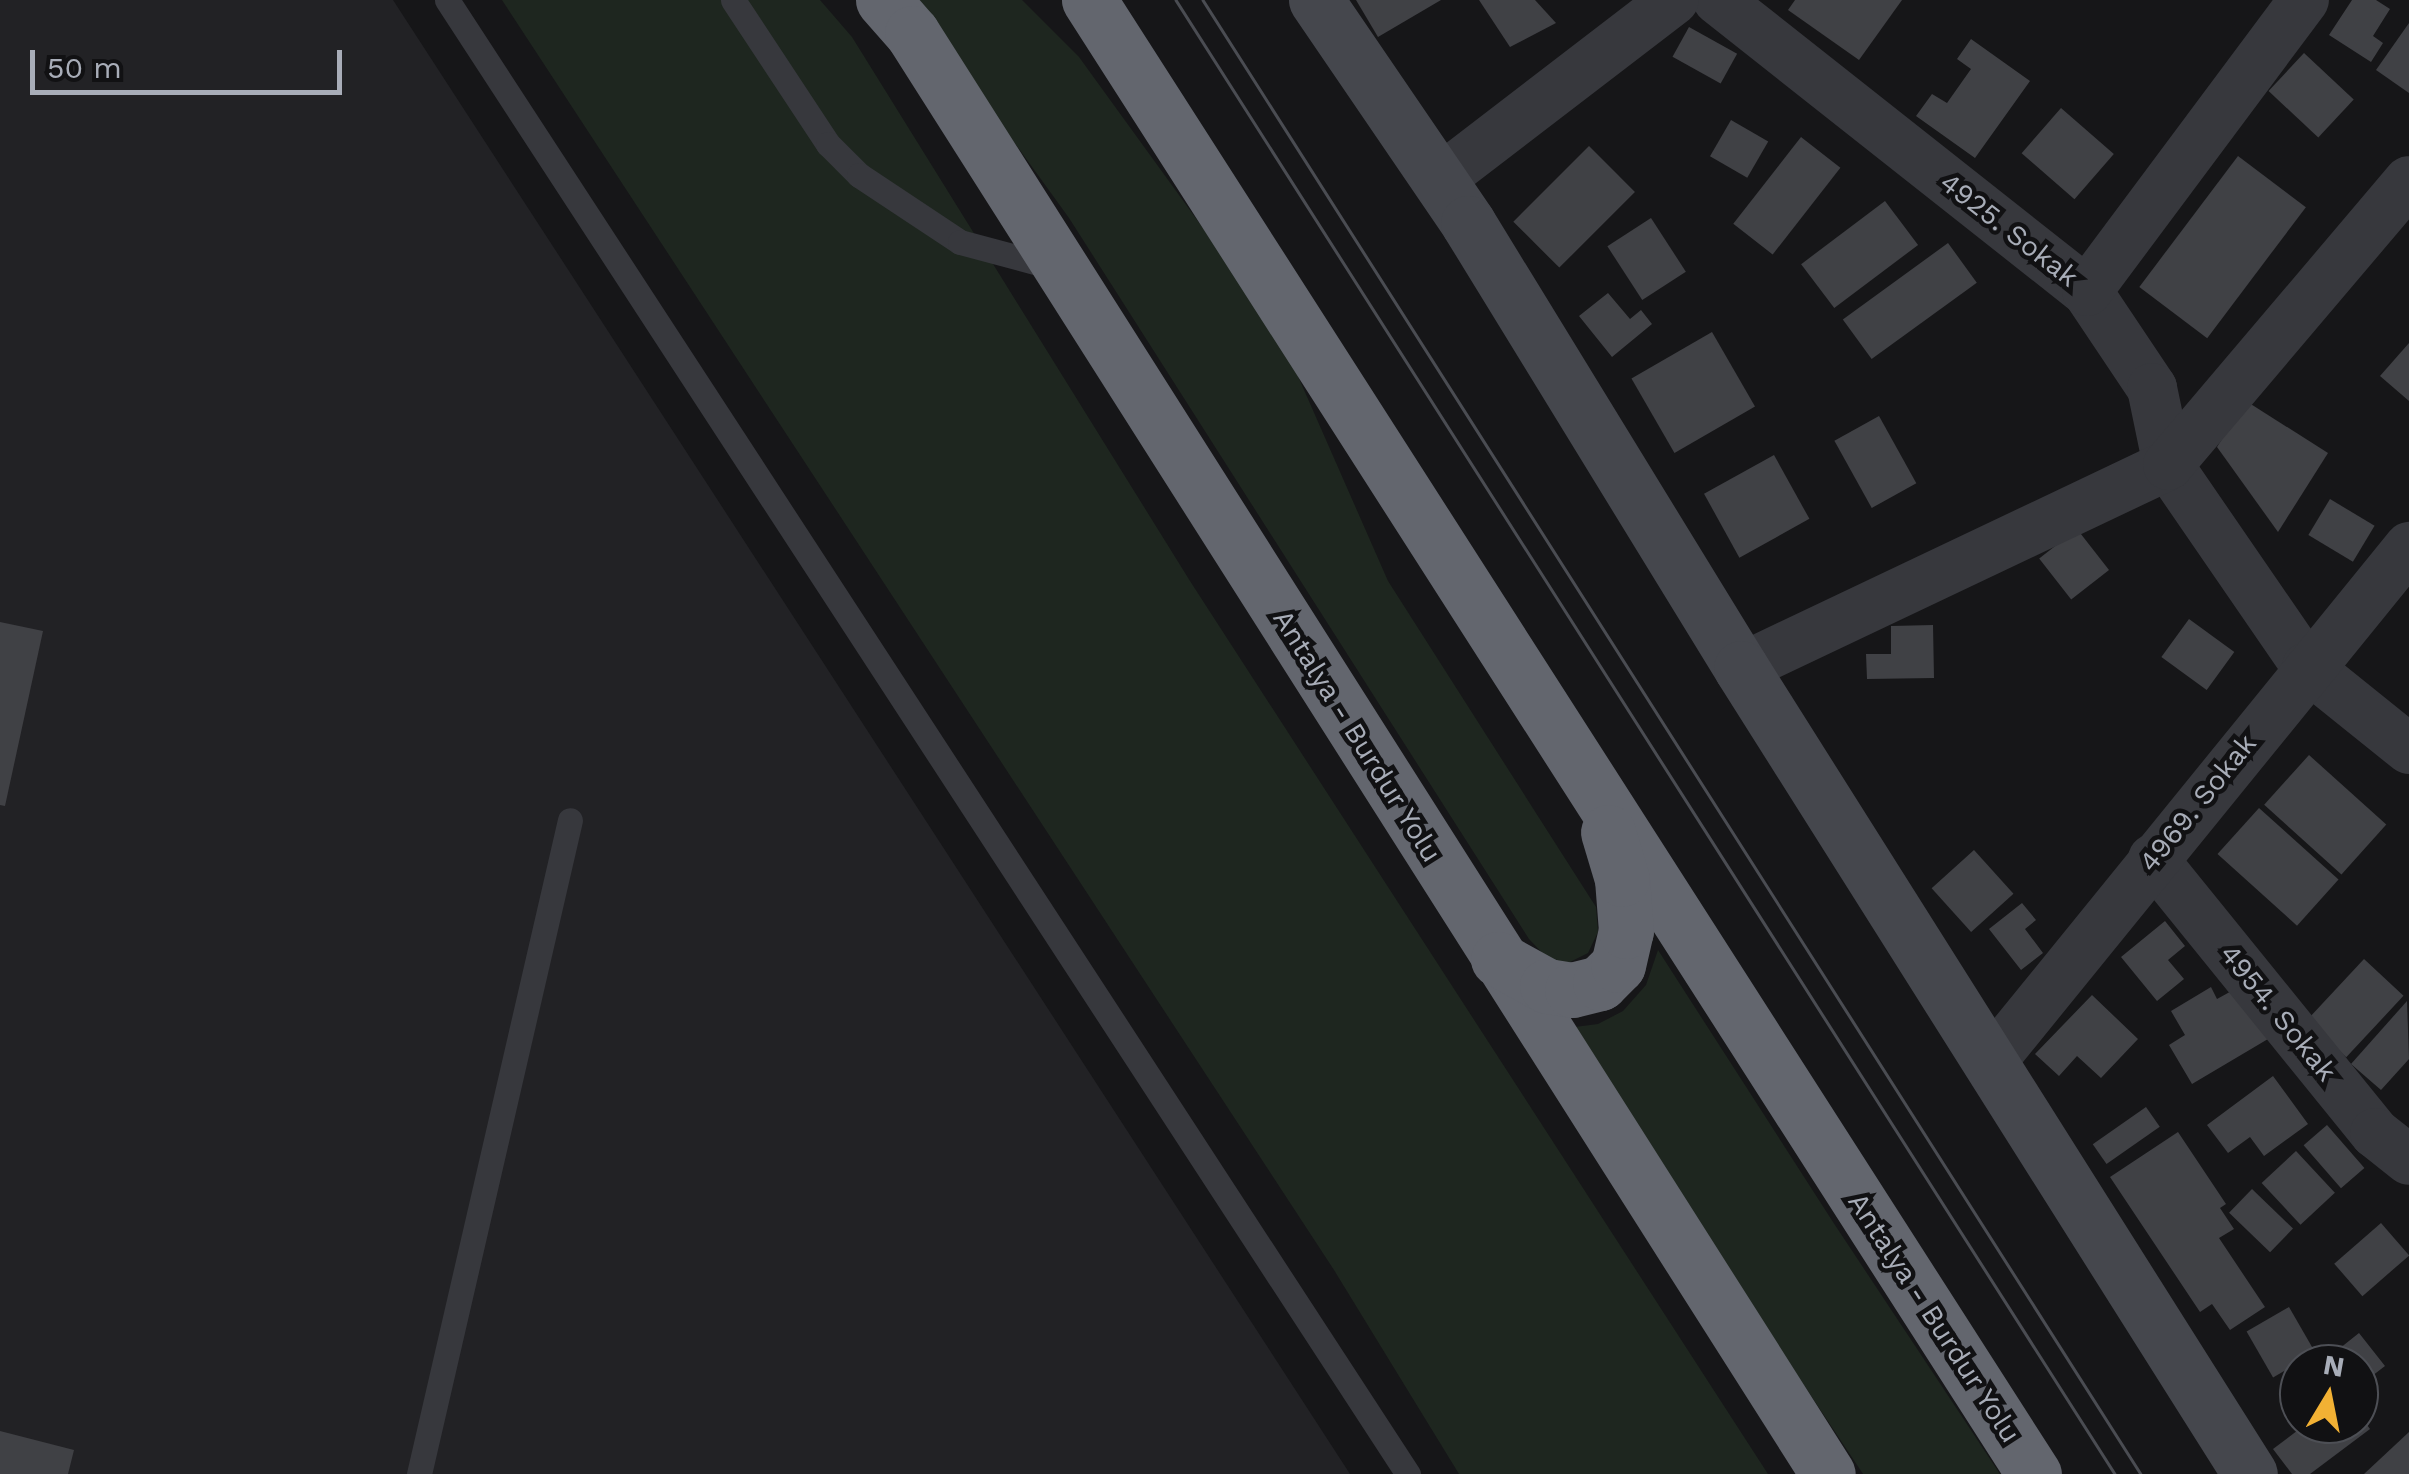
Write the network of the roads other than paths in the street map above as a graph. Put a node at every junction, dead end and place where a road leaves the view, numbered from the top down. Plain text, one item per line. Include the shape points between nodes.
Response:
1 (447, 0) edge
2 (733, 0) edge
3 (883, 0) edge
4 (1072, 0) edge
5 (1092, 0) edge
6 (1316, 0) edge
7 (1674, 0) edge
8 (1718, 0) edge
9 (2304, 0) edge
10 (1122, 48) junction
11 (1440, 180) junction
12 (2409, 181) edge
13 (1062, 270) junction
14 (2086, 291) junction
15 (2168, 465) junction
16 (2409, 547) edge
17 (2307, 667) junction
18 (1740, 668) junction
19 (2409, 749) edge
20 (1595, 788) junction
21 (570, 820) dead end
22 (2153, 860) junction
23 (1498, 960) junction
24 (1990, 1063) junction
25 (2409, 1160) edge
26 (418, 1474) edge
27 (1408, 1474) edge
28 (1828, 1474) edge
29 (2034, 1474) edge
30 (2250, 1474) edge

1 - 27 lane
2 - 13 lane via 828,144 893,203 960,242
3 - 13 highway, Antalya - Burdur Yolu via 912,34
4 - 10 highway
5 - 10 highway, Antalya - Burdur Yolu
6 - 11 street
7 - 11 street
8 - 14 street, 4925. Sokak
9 - 14 street
10 - 20 highway, Antalya - Burdur Yolu
11 - 18 street
12 - 15 street
13 - 23 highway, Antalya - Burdur Yolu
14 - 15 street, 4925. Sokak via 2152,388
15 - 17 street, 4925. Sokak
15 - 18 street
16 - 17 street, 4969. Sokak
17 - 19 street, 4925. Sokak
17 - 22 street, 4969. Sokak
18 - 24 street
20 - 23 highway via 1622,879 1626,932 1618,965 1600,983 1572,990 1547,986
20 - 29 highway, Antalya - Burdur Yolu
21 - 26 lane
22 - 24 street, 4969. Sokak
22 - 25 street, 4954. Sokak via 2375,1133
23 - 28 highway, Antalya - Burdur Yolu
24 - 30 street

